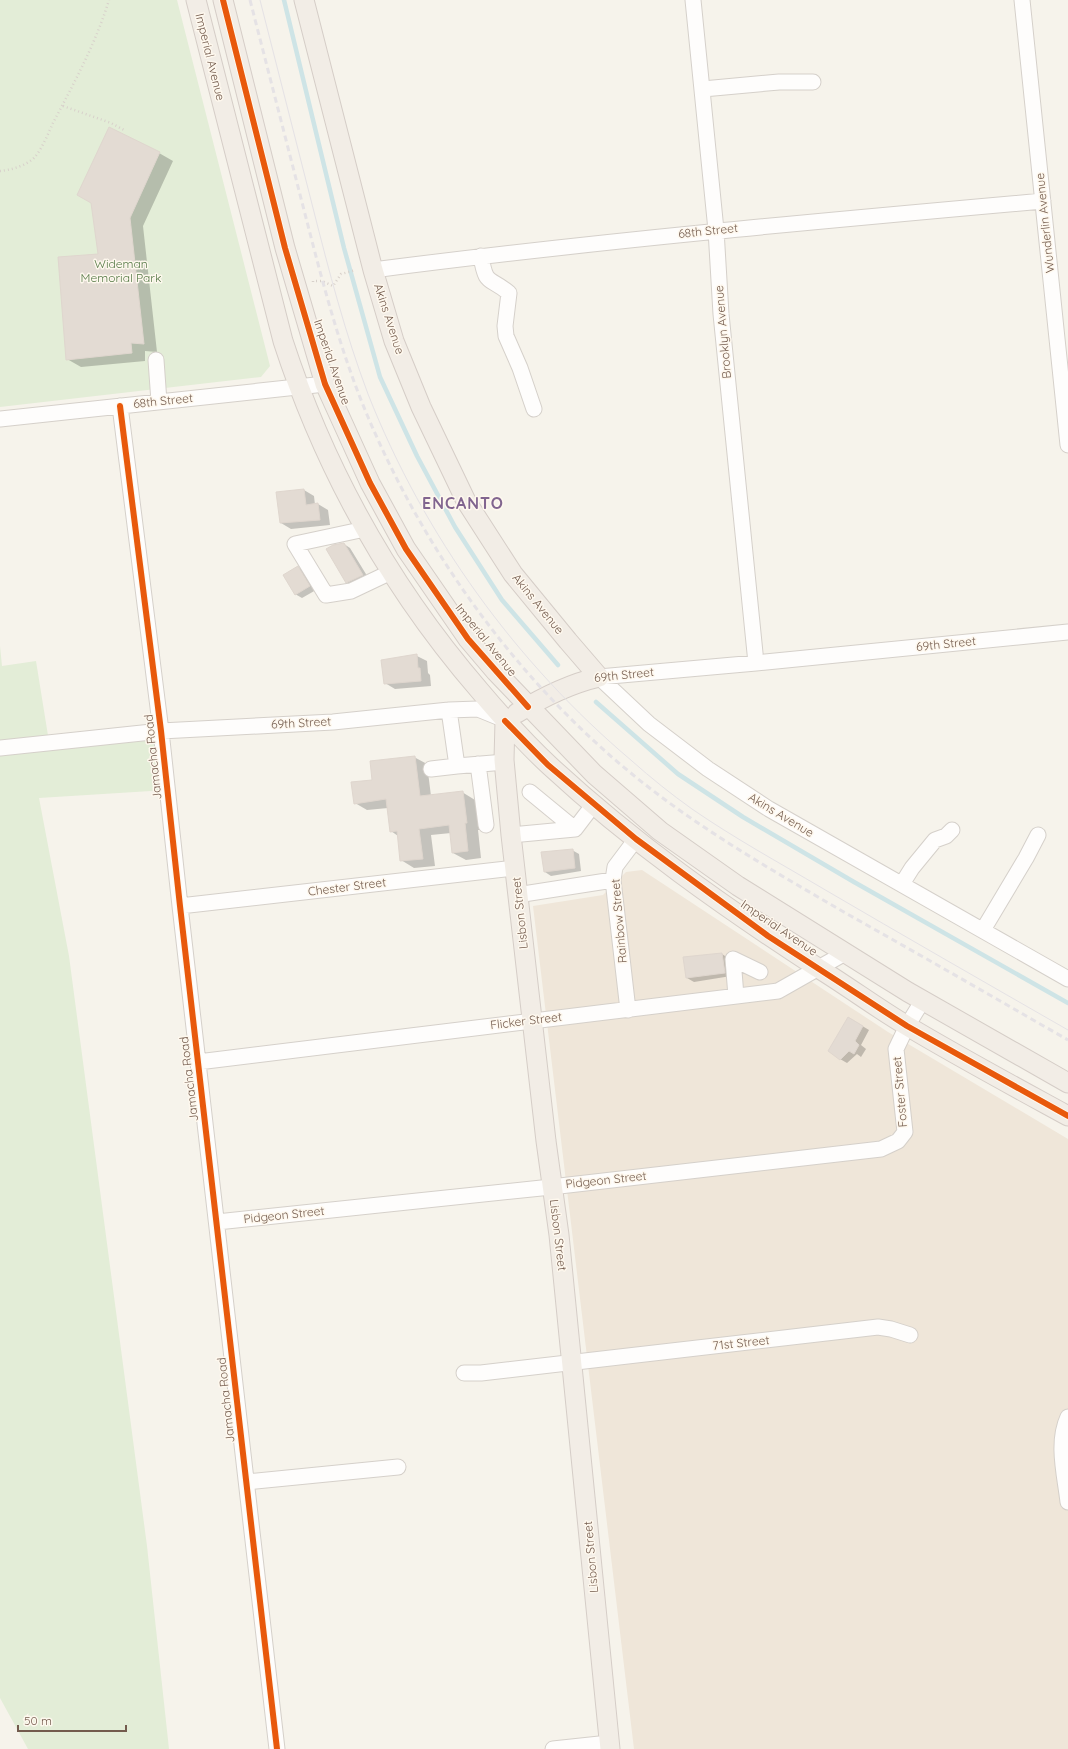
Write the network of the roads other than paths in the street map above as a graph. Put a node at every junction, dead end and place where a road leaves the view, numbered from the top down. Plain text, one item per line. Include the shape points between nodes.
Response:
1 (196, 0) edge
2 (223, 0) edge
3 (304, 0) edge
4 (693, 0) edge
5 (1022, 0) edge
6 (813, 82) dead end
7 (703, 89) junction
8 (1043, 202) junction
9 (716, 230) junction
10 (482, 256) junction
11 (373, 270) junction
12 (156, 360) dead end
13 (325, 384) junction
14 (298, 387) junction
15 (159, 402) junction
16 (120, 406) junction
17 (534, 409) dead end
18 (0, 419) edge
19 (1068, 445) edge
20 (365, 529) junction
21 (391, 572) junction
22 (1068, 632) edge
23 (756, 663) junction
24 (599, 677) junction
25 (528, 706) junction
26 (449, 710) junction
27 (505, 721) junction
28 (161, 731) junction
29 (0, 748) edge
30 (505, 762) junction
31 (478, 764) junction
32 (457, 766) junction
33 (431, 769) dead end
34 (530, 792) dead end
35 (594, 804) junction
36 (486, 825) dead end
37 (575, 829) junction
38 (952, 830) dead end
39 (511, 835) junction
40 (1038, 835) dead end
41 (636, 839) junction
42 (515, 868) junction
43 (613, 880) junction
44 (902, 884) junction
45 (517, 895) junction
46 (180, 906) junction
47 (983, 930) junction
48 (845, 952) junction
49 (819, 968) junction
50 (760, 972) dead end
51 (1068, 979) edge
52 (736, 996) junction
53 (923, 1000) junction
54 (628, 1010) junction
55 (532, 1020) junction
56 (907, 1026) junction
57 (198, 1062) junction
58 (1068, 1083) edge
59 (1068, 1116) edge
60 (898, 1141) joint
61 (551, 1187) junction
62 (217, 1222) junction
63 (910, 1335) dead end
64 (571, 1362) junction
65 (464, 1373) dead end
66 (1068, 1417) edge
67 (398, 1467) dead end
68 (247, 1482) junction
69 (1068, 1502) edge
70 (609, 1746) edge
71 (277, 1749) edge
72 (553, 1749) edge

1 - 14 main road, Imperial Avenue via 283,341
2 - 13 main road, Imperial Avenue via 285,248
3 - 11 main road, Akins Avenue
4 - 7 street, Brooklyn Avenue
5 - 8 street, Wunderlin Avenue
6 - 7 street via 779,82
7 - 9 street, Brooklyn Avenue
8 - 9 street, 68th Street
8 - 19 street, Wunderlin Avenue
9 - 10 street, 68th Street
9 - 23 street, Brooklyn Avenue via 721,314
10 - 11 street, 68th Street
10 - 17 street via 486,277 509,292 504,326 506,336
11 - 24 main road, Akins Avenue via 394,341 421,407 466,501 513,574
12 - 15 street
13 - 14 street, 68th Street
13 - 25 main road, Imperial Avenue via 370,483 406,549 468,639
14 - 15 street, 68th Street
14 - 20 main road, Imperial Avenue via 318,436
15 - 16 street, 68th Street
16 - 18 street, 68th Street
16 - 28 street, Jamacha Road
20 - 21 main road, Imperial Avenue
20 - 21 street via 295,544 326,594 351,592
21 - 27 main road, Imperial Avenue via 451,657
22 - 23 street, 69th Street
23 - 24 street, 69th Street
24 - 25 main road, 69th Street via 564,687
24 - 44 street, Akins Avenue via 649,724 708,769 769,809
25 - 27 main road, 69th Street
25 - 48 main road, Imperial Avenue via 594,774 660,831 738,886
26 - 27 street, 69th Street via 478,709
26 - 28 street, 69th Street via 333,722
26 - 32 street
27 - 30 main road, Lisbon Street
27 - 35 main road, Imperial Avenue via 548,765
28 - 29 street, 69th Street
28 - 46 street, Jamacha Road
30 - 31 street
30 - 39 main road, Lisbon Street
31 - 32 street
31 - 36 street
32 - 33 street
34 - 37 street
35 - 37 street
35 - 41 main road, Imperial Avenue
37 - 39 street
38 - 44 street via 946,836 935,840
39 - 42 main road, Lisbon Street
40 - 47 street
41 - 43 street, Rainbow Street via 615,867
41 - 49 main road, Imperial Avenue via 762,931
42 - 45 main road, Lisbon Street
42 - 46 street, Chester Street
43 - 45 street
43 - 54 street, Rainbow Street
44 - 47 street, Akins Avenue
45 - 55 main road, Lisbon Street
46 - 57 street, Jamacha Road
47 - 51 street, Akins Avenue
48 - 49 street, Flicker Street
48 - 53 main road, Imperial Avenue
49 - 52 street, Flicker Street via 778,991
49 - 56 main road, Imperial Avenue
50 - 52 street via 733,959
52 - 54 street, Flicker Street
53 - 56 street, Foster Street
53 - 58 main road, Imperial Avenue
54 - 55 street, Flicker Street
55 - 57 street, Flicker Street
55 - 61 main road, Lisbon Street
56 - 59 main road, Imperial Avenue
56 - 60 street, Foster Street via 896,1049 905,1132
57 - 62 street, Jamacha Road
60 - 61 street, Pidgeon Street via 881,1149
61 - 62 street, Pidgeon Street
61 - 64 main road, Lisbon Street
62 - 68 street, Jamacha Road
63 - 64 street, 71st Street via 878,1327
64 - 65 street, 71st Street
64 - 70 main road, Lisbon Street
66 - 69 street via 1063,1428 1062,1448
67 - 68 street
68 - 71 street, Jamacha Road
70 - 72 street

